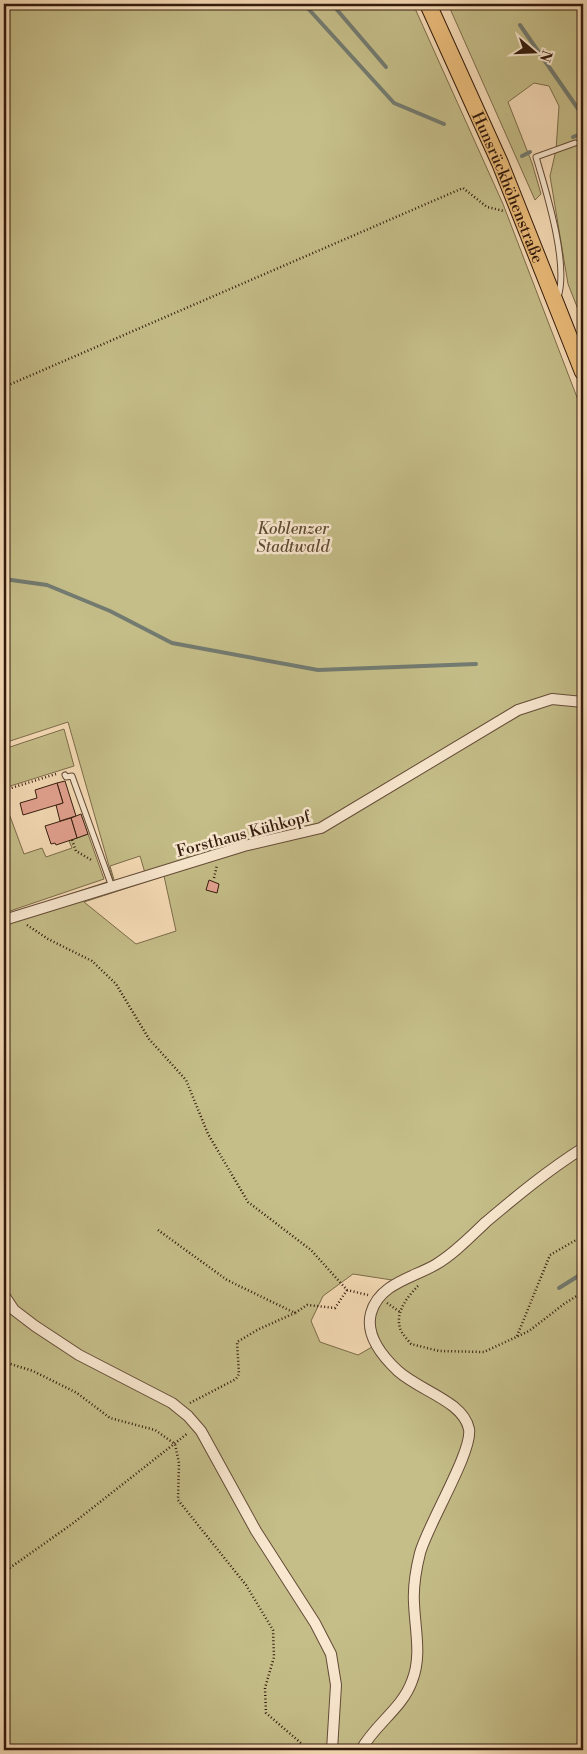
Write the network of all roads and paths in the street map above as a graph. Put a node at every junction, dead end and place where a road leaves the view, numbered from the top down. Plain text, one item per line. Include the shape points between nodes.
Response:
1 (428, 4) edge
2 (575, 143) dead end
3 (523, 216) junction
4 (556, 303) junction
5 (583, 372) edge
6 (4, 387) edge
7 (583, 702) edge
8 (65, 775) joint
9 (5, 790) edge
10 (72, 840) dead end
11 (218, 861) dead end
12 (100, 864) dead end
13 (214, 878) dead end
14 (112, 887) junction
15 (9, 918) edge
16 (583, 1148) edge
17 (158, 1230) dead end
18 (583, 1236) edge
19 (420, 1284) dead end
20 (347, 1290) junction
21 (583, 1292) edge
22 (4, 1296) edge
23 (379, 1298) junction
24 (400, 1312) junction
25 (295, 1313) junction
26 (516, 1337) junction
27 (4, 1362) edge
28 (182, 1411) junction
29 (197, 1426) junction
30 (175, 1444) junction
31 (4, 1572) edge
32 (309, 1750) edge
33 (332, 1750) edge
34 (361, 1750) edge

1 - 3 main road, Hunsrückhöhenstraße
2 - 4 lane via 536,157 558,247 562,286
3 - 4 main road, Hunsrückhöhenstraße
3 - 6 path via 487,207 463,188
4 - 5 main road, Hunsrückhöhenstraße
7 - 14 street, Forsthaus Kühkopf via 552,699 518,710 314,831 244,846
8 - 9 path via 64,772
8 - 14 lane via 72,776
10 - 12 path via 76,850
11 - 13 path
14 - 15 street, Forsthaus Kühkopf
15 - 20 path via 92,961 116,984 149,1039 186,1080 208,1134 248,1202 311,1250
16 - 23 street via 543,1174 444,1259 399,1282
17 - 25 path via 227,1280
18 - 26 path via 550,1255
19 - 24 path via 409,1295
20 - 23 path
20 - 25 path via 335,1308 307,1304
21 - 26 path
22 - 28 street via 23,1318 72,1351 164,1398
23 - 24 path
23 - 34 street via 369,1312 370,1325 374,1340 384,1356 412,1382 458,1408 466,1420 469,1440 468,1449 421,1552 414,1601 418,1659 413,1680 403,1700
24 - 26 path via 400,1328 411,1344 439,1351 484,1352
25 - 28 path via 237,1342 239,1374 236,1379 188,1404
27 - 30 path via 34,1371 77,1393 110,1418 155,1430
28 - 29 street
29 - 30 path
29 - 33 street via 331,1654 336,1685
30 - 31 path
30 - 32 path via 179,1463 178,1500 246,1585 274,1630 274,1657 264,1688 266,1713

